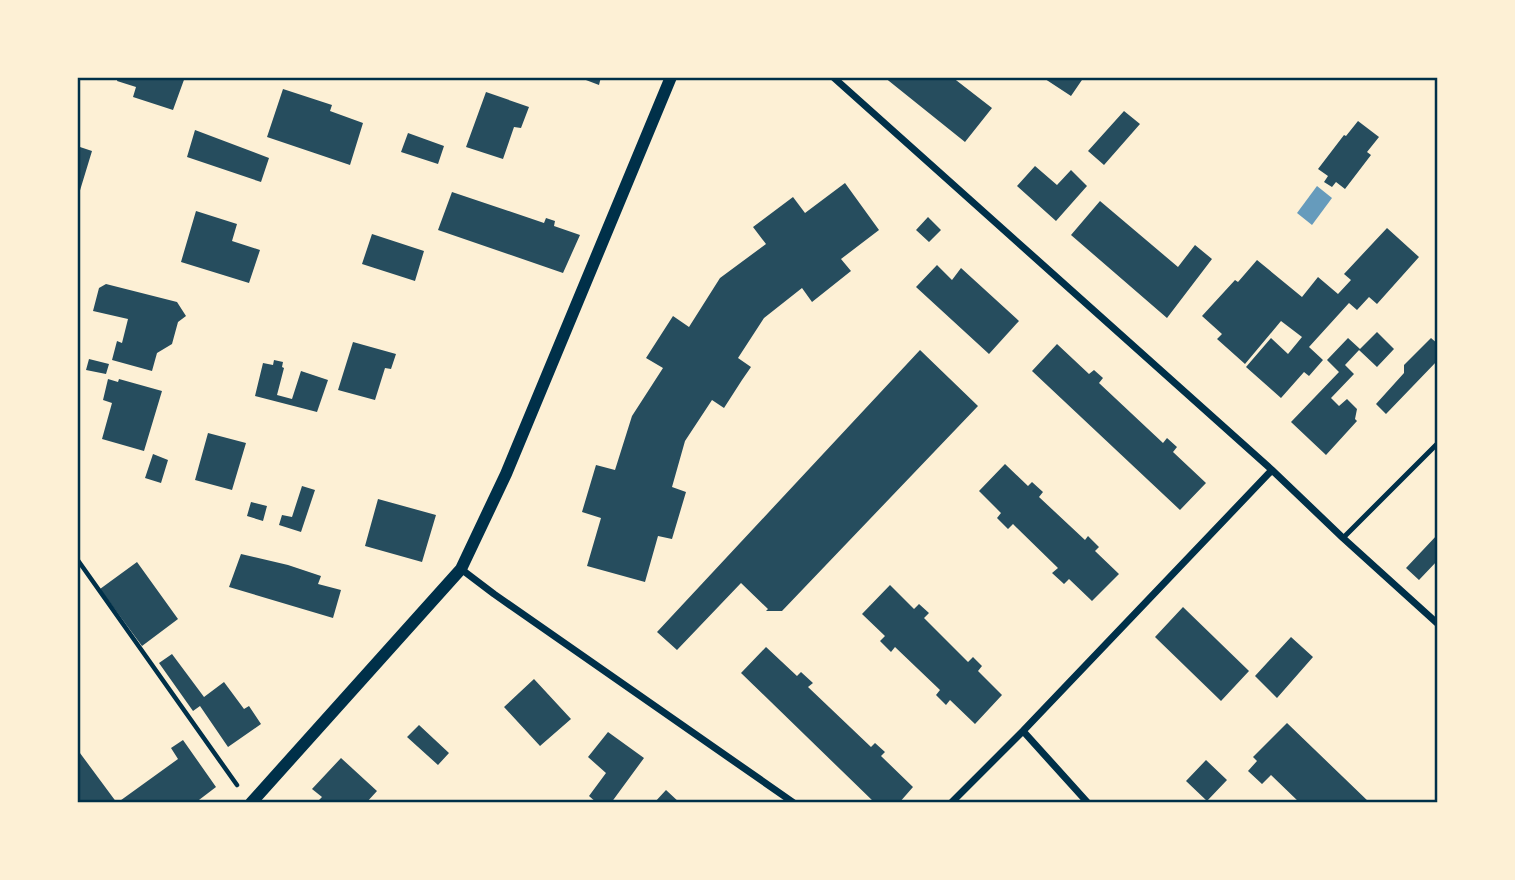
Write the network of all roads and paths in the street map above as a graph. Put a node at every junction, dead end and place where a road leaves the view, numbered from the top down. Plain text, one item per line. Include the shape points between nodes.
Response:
1 (671, 77) edge
2 (833, 77) edge
3 (1438, 443) edge
4 (1272, 470) junction
5 (1343, 538) junction
6 (77, 559) edge
7 (461, 569) junction
8 (1438, 624) edge
9 (1023, 731) junction
10 (242, 792) dead end
11 (251, 803) edge
12 (794, 803) edge
13 (951, 803) edge
14 (1088, 803) edge

1 - 7 street via 506,474
2 - 4 street
3 - 5 lane
4 - 5 street
4 - 9 street
5 - 8 street
6 - 10 path
7 - 11 street
7 - 12 street
9 - 13 street
9 - 14 street

